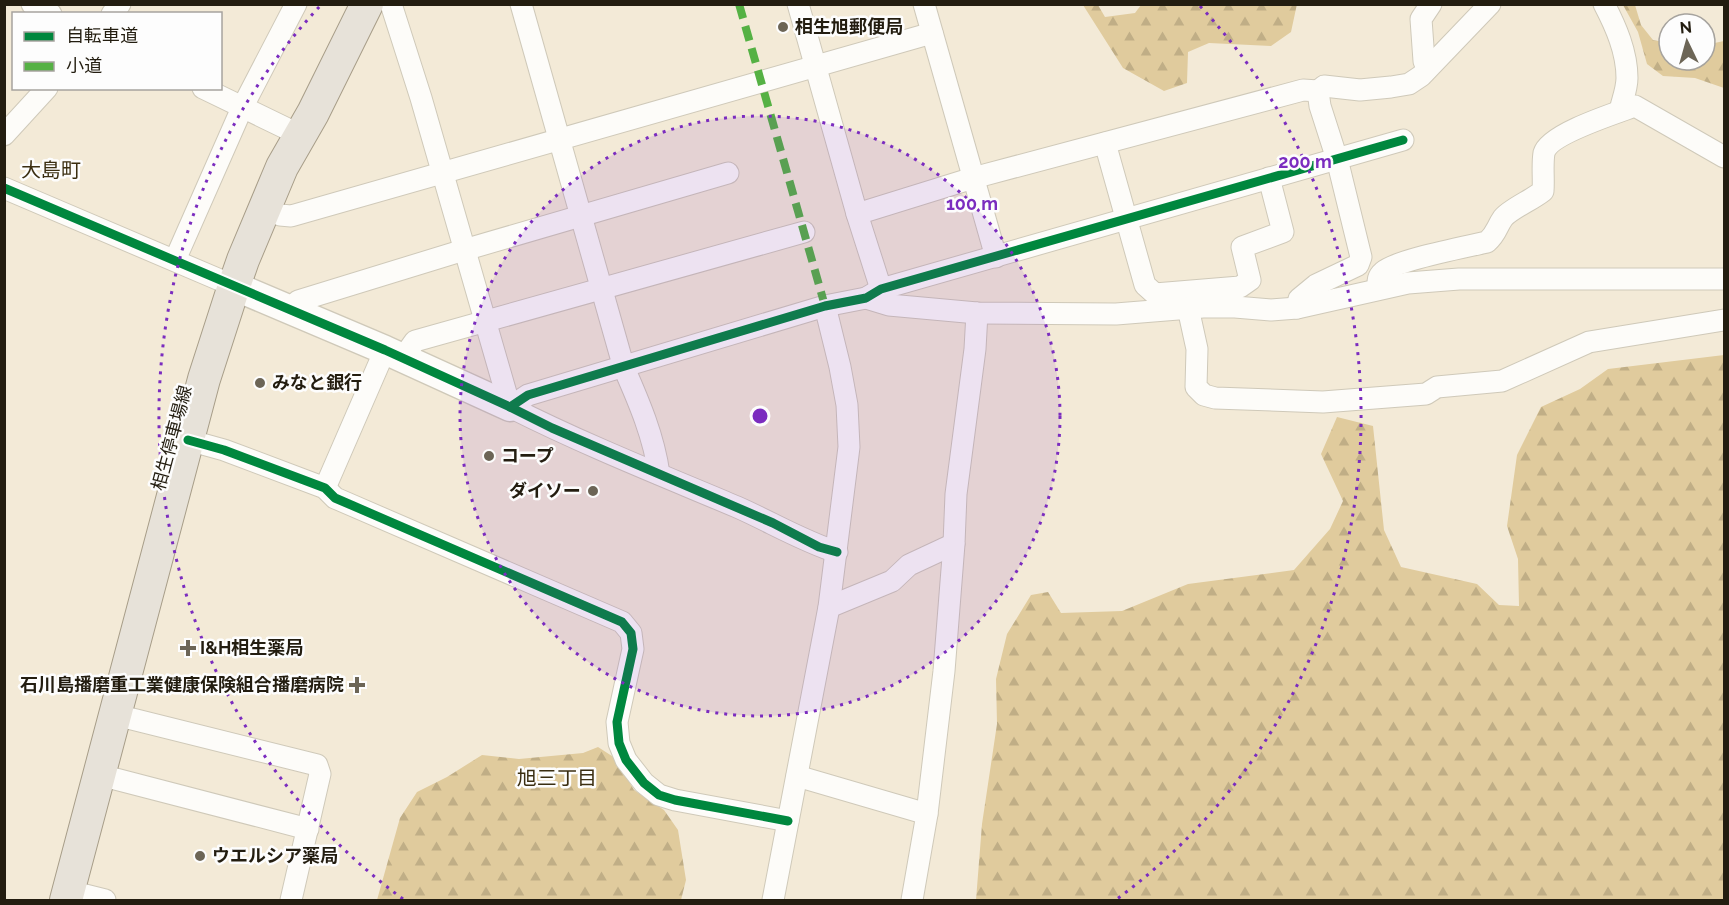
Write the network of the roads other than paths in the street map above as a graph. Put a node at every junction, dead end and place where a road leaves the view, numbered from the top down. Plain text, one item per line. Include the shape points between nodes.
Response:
1 (33, 4) edge
2 (296, 4) edge
3 (367, 4) edge
4 (391, 4) edge
5 (521, 4) edge
6 (798, 4) edge
7 (924, 4) edge
8 (1431, 4) edge
9 (1490, 4) edge
10 (1604, 4) edge
11 (47, 12) edge
12 (932, 33) junction
13 (815, 65) junction
14 (1427, 69) junction
15 (44, 90) edge
16 (207, 90) edge
17 (1318, 91) junction
18 (242, 108) junction
19 (1620, 111) junction
20 (4, 135) edge
21 (300, 135) junction
22 (558, 140) junction
23 (1403, 140) dead end
24 (1105, 143) junction
25 (1725, 157) edge
26 (1337, 159) junction
27 (442, 172) junction
28 (728, 173) dead end
29 (973, 178) junction
30 (1269, 178) junction
31 (4, 188) edge
32 (266, 207) junction
33 (857, 214) junction
34 (580, 217) junction
35 (1126, 219) junction
36 (804, 232) dead end
37 (464, 250) junction
38 (996, 257) junction
39 (175, 260) junction
40 (1725, 279) edge
41 (234, 286) junction
42 (1378, 289) junction
43 (602, 290) junction
44 (873, 294) junction
45 (825, 306) junction
46 (1188, 308) junction
47 (1297, 308) junction
48 (291, 310) junction
49 (977, 314) junction
50 (1725, 320) edge
51 (484, 321) junction
52 (395, 355) junction
53 (624, 368) junction
54 (510, 406) junction
55 (188, 440) junction
56 (659, 474) junction
57 (325, 488) junction
58 (954, 544) junction
59 (837, 552) junction
60 (829, 608) junction
61 (116, 715) junction
62 (100, 775) junction
63 (797, 776) junction
64 (927, 814) junction
65 (788, 821) junction
66 (308, 829) junction
67 (67, 896) edge
68 (105, 900) edge
69 (291, 900) edge
70 (773, 900) edge
71 (912, 900) edge

1 - 11 street
2 - 18 street
3 - 21 main road, 相生停車場線
4 - 27 street
5 - 22 street
6 - 13 street
7 - 12 street
8 - 14 street via 1421,19
9 - 14 street
10 - 19 street via 1622,47 1627,79
12 - 13 street
12 - 29 street
13 - 22 street
13 - 33 street
14 - 17 street via 1409,84 1360,90 1324,86
15 - 20 street
16 - 18 street
17 - 24 street via 1303,90
17 - 26 street
18 - 21 street
18 - 39 street
19 - 25 street via 1635,106
19 - 42 street via 1554,141 1545,152 1543,191 1503,218 1496,234 1487,242 1404,262 1383,271
21 - 32 main road, 相生停車場線
22 - 27 street
22 - 34 street
23 - 26 street
24 - 29 street
24 - 35 street
26 - 30 street
26 - 47 street via 1361,257 1358,265 1316,285 1299,299
27 - 32 street via 291,216
27 - 37 street
28 - 34 street
29 - 33 street
29 - 38 street
30 - 35 street
30 - 35 street via 1283,232 1242,247 1250,279 1240,287 1155,294 1145,285
31 - 39 street
32 - 41 main road, 相生停車場線
33 - 44 street
34 - 37 street
34 - 43 street
35 - 38 street
36 - 43 street
37 - 48 street via 298,301
37 - 51 street
38 - 44 street
39 - 41 street
40 - 42 street via 1459,279
41 - 48 street
41 - 55 main road, 相生停車場線
42 - 47 street
43 - 51 street
43 - 53 street
44 - 45 street
44 - 49 street via 889,305
45 - 53 street
45 - 59 street via 847,405 849,447
46 - 47 street
46 - 49 street via 1116,314
46 - 50 street via 1197,349 1196,387 1204,395 1323,402 1425,394 1437,387 1502,381 1589,342
48 - 52 street
49 - 58 street
51 - 52 street via 415,341
51 - 54 street
52 - 54 street
52 - 57 street
53 - 54 street via 528,395
53 - 56 street via 639,402
54 - 56 street
55 - 57 street
55 - 61 main road, 相生停車場線
56 - 59 street
57 - 65 street via 335,498 622,622 631,633 633,649 617,722 619,743 636,775 660,795 675,800
58 - 60 street via 909,565 892,580
58 - 64 street
59 - 60 street
60 - 63 street
61 - 62 main road, 相生停車場線
61 - 66 street via 317,765 320,774
62 - 66 street
62 - 67 main road, 相生停車場線
63 - 64 street
63 - 65 street
64 - 71 street
65 - 70 street
66 - 69 street
67 - 68 street

